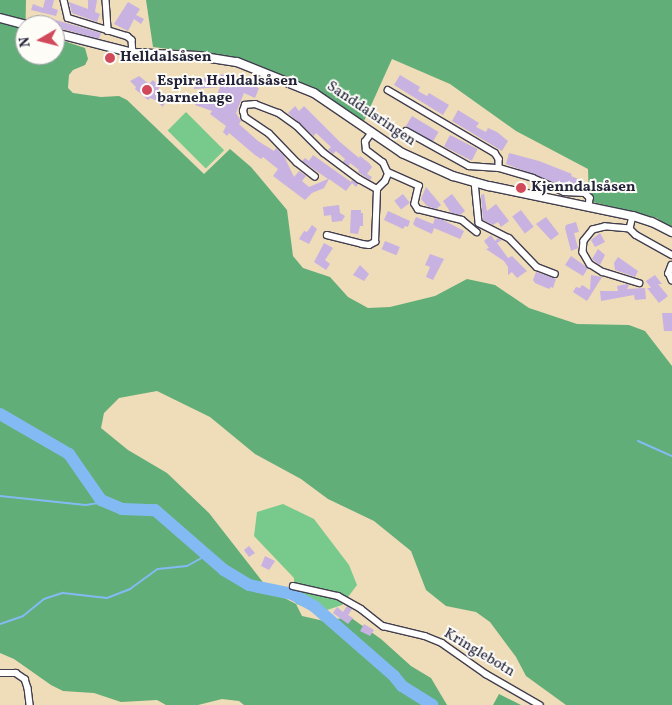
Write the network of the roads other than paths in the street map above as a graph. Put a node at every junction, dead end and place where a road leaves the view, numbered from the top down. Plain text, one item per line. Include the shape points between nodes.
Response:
1 (64, 0) edge
2 (106, 0) edge
3 (0, 18) edge
4 (15, 22) edge
5 (108, 30) junction
6 (65, 36) edge
7 (133, 53) junction
8 (388, 90) dead end
9 (406, 131) dead end
10 (372, 132) junction
11 (500, 168) junction
12 (388, 172) junction
13 (315, 177) dead end
14 (475, 182) junction
15 (377, 189) junction
16 (589, 207) junction
17 (633, 216) junction
18 (630, 229) junction
19 (477, 232) dead end
20 (672, 232) edge
21 (328, 235) dead end
22 (672, 255) edge
23 (672, 265) edge
24 (555, 274) dead end
25 (672, 280) edge
26 (639, 283) dead end
27 (294, 586) dead end
28 (0, 673) edge
29 (30, 705) edge
30 (540, 705) edge

1 - 5 street via 68,18
2 - 5 street
3 - 4 main road
5 - 7 street via 132,40
6 - 7 main road, Sanddalsringen
7 - 10 main road, Sanddalsringen via 213,57 247,66 320,96
8 - 11 street, Sanddalsringen via 494,153
9 - 11 street, Sanddalsringen via 469,166
10 - 12 street via 365,142 366,150 383,163
10 - 14 main road, Sanddalsringen via 420,162
11 - 16 street, Sanddalsringen via 564,192 584,193 590,198
12 - 15 street via 386,181
12 - 19 street via 419,186 415,204 418,209 462,220
13 - 15 street via 297,164 269,134 245,118 242,111 245,105 262,106 288,118 324,152 358,179
14 - 16 main road, Sanddalsringen
14 - 24 street via 479,223 508,238 537,267
15 - 21 street via 375,242 362,244
16 - 17 main road, Sanddalsringen
17 - 18 street
17 - 20 main road, Sanddalsringen
18 - 22 street
18 - 26 street via 596,228 587,236 583,252 590,264 603,272
23 - 25 street via 669,272
27 - 30 street, Kringlebotn via 338,596 383,626 442,643 486,674
28 - 29 street via 16,673 25,679

